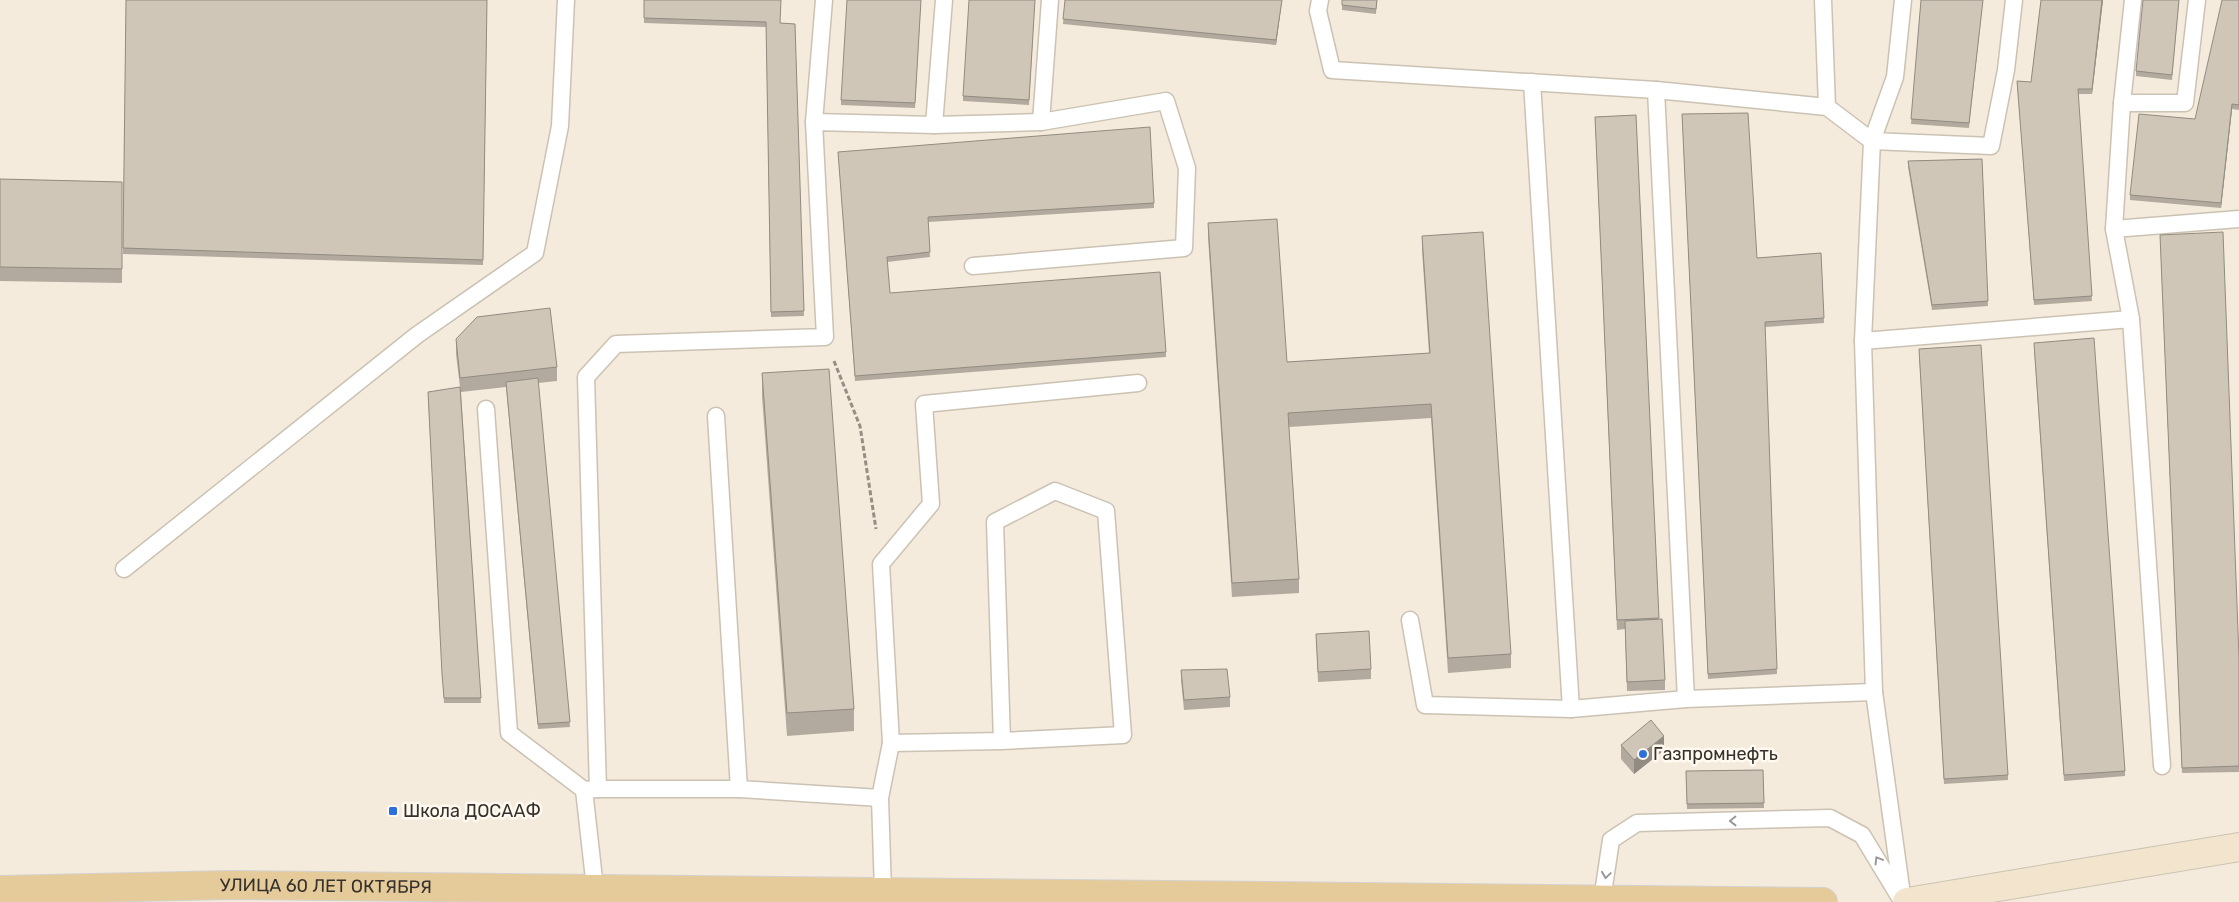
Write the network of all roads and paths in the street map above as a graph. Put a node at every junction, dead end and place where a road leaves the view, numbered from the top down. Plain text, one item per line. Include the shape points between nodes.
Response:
1 (566, 0) edge
2 (824, 0) edge
3 (944, 0) edge
4 (1050, 0) edge
5 (1320, 0) edge
6 (1823, 0) edge
7 (1903, 0) edge
8 (2014, 0) edge
9 (2133, 0) edge
10 (2197, 0) edge
11 (1532, 82) junction
12 (1656, 90) junction
13 (2122, 103) junction
14 (1827, 107) junction
15 (814, 122) junction
16 (1041, 122) junction
17 (934, 125) junction
18 (1872, 141) junction
19 (2239, 220) edge
20 (2114, 229) junction
21 (972, 266) dead end
22 (2131, 320) junction
23 (825, 337) junction
24 (1863, 341) junction
25 (1138, 384) dead end
26 (486, 409) dead end
27 (716, 416) dead end
28 (881, 564) junction
29 (124, 569) dead end
30 (1410, 620) dead end
31 (1874, 692) junction
32 (1686, 699) junction
33 (1571, 709) junction
34 (1002, 741) junction
35 (892, 743) junction
36 (2162, 766) dead end
37 (591, 789) junction
38 (739, 789) junction
39 (880, 798) junction
40 (2239, 847) edge
41 (595, 888) junction
42 (0, 890) edge
43 (883, 893) junction
44 (1602, 900) junction
45 (1823, 902) edge
46 (1903, 902) edge
47 (1907, 902) edge

1 - 29 lane via 560,126 535,253 417,335
2 - 15 lane
3 - 17 lane
4 - 16 lane
5 - 11 lane via 1318,11 1332,70
6 - 14 lane
7 - 18 lane via 1895,77
8 - 18 lane via 2006,70 1991,146
9 - 13 lane
10 - 13 lane via 2184,103
11 - 12 lane
11 - 33 lane
12 - 14 lane
12 - 32 lane
13 - 20 lane
14 - 18 lane
15 - 17 lane
15 - 23 lane
16 - 17 lane
16 - 21 lane via 1166,101 1188,168 1184,248
18 - 24 lane
19 - 20 lane
20 - 22 lane
22 - 24 lane
22 - 36 lane
23 - 28 path via 860,426
23 - 37 lane via 616,344 586,377
24 - 31 lane
25 - 28 lane via 924,404 931,504
26 - 37 lane via 509,733
27 - 38 lane
28 - 35 lane
30 - 33 lane via 1425,705
31 - 32 lane
31 - 46 lane
32 - 33 lane
34 - 34 lane via 1123,735 1106,511 1055,491 995,522
34 - 35 lane
35 - 39 lane
37 - 38 lane
37 - 41 lane
38 - 39 lane
39 - 43 lane
40 - 47 main road
41 - 42 main road, УЛИЦА 60 ЛЕТ ОКТЯБРЯ via 231,885
41 - 43 main road, УЛИЦА 60 ЛЕТ ОКТЯБРЯ
43 - 44 main road, УЛИЦА 60 ЛЕТ ОКТЯБРЯ
44 - 45 main road, УЛИЦА 60 ЛЕТ ОКТЯБРЯ
46 -> 44 lane via 1862,836 1830,818 1637,823 1611,840

